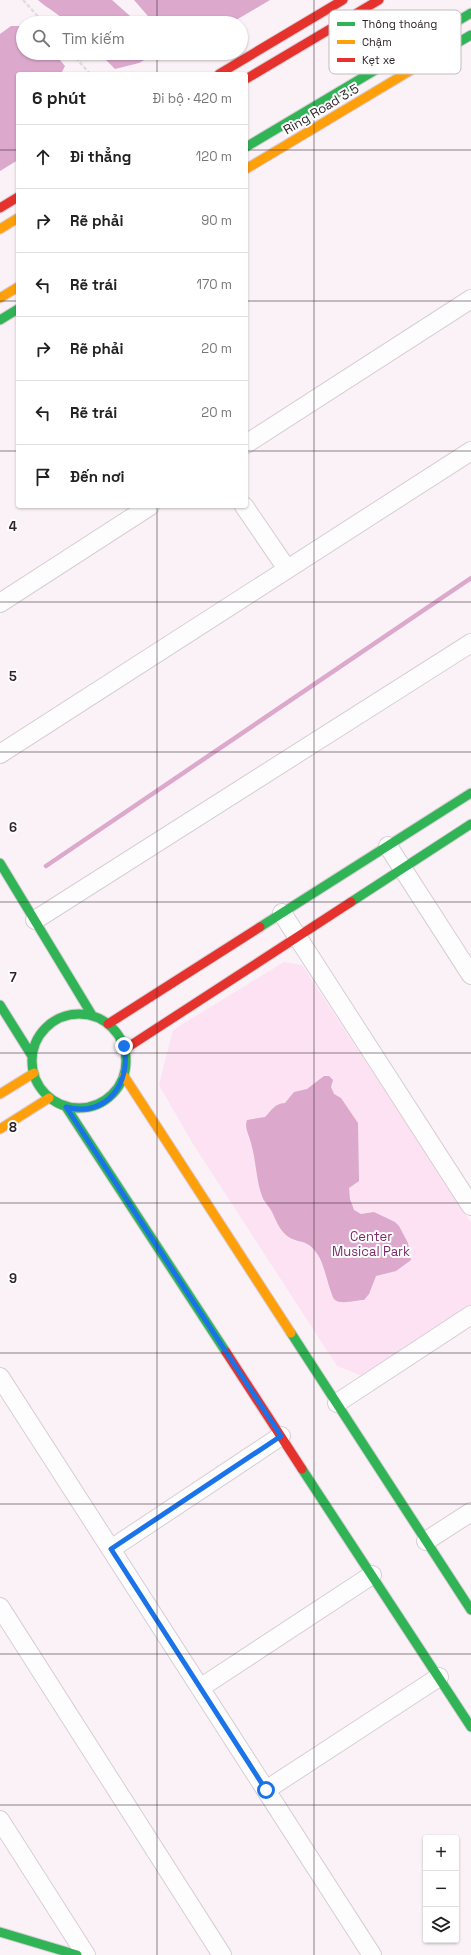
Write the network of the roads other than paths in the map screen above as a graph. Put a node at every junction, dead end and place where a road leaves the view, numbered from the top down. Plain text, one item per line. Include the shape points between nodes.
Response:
1 (343, 0) edge
2 (379, 0) edge
3 (362, 10) edge
4 (471, 13) edge
5 (461, 19) edge
6 (329, 30) edge
7 (471, 35) edge
8 (461, 41) edge
9 (248, 57) edge
10 (242, 60) edge
11 (222, 72) edge
12 (369, 74) edge
13 (405, 74) edge
14 (248, 78) edge
15 (248, 146) edge
16 (248, 167) edge
17 (16, 198) edge
18 (0, 208) edge
19 (16, 219) edge
20 (0, 230) edge
21 (16, 288) edge
22 (0, 298) edge
23 (471, 299) edge
24 (16, 309) edge
25 (0, 320) edge
26 (248, 443) edge
27 (471, 451) edge
28 (147, 508) edge
29 (245, 508) edge
30 (287, 570) junction
31 (0, 603) edge
32 (471, 642) edge
33 (0, 754) edge
34 (471, 793) edge
35 (471, 824) edge
36 (388, 846) junction
37 (0, 863) edge
38 (403, 869) junction
39 (282, 913) junction
40 (35, 920) junction
41 (298, 937) junction
42 (471, 975) edge
43 (0, 1005) edge
44 (92, 1015) junction
45 (108, 1024) junction
46 (125, 1049) junction
47 (32, 1056) junction
48 (34, 1073) junction
49 (124, 1076) junction
50 (0, 1094) edge
51 (49, 1098) junction
52 (66, 1107) junction
53 (0, 1129) edge
54 (471, 1206) edge
55 (471, 1315) edge
56 (0, 1377) edge
57 (337, 1403) junction
58 (281, 1436) junction
59 (471, 1512) edge
60 (426, 1541) junction
61 (111, 1549) junction
62 (372, 1575) junction
63 (0, 1607) edge
64 (471, 1610) edge
65 (439, 1677) junction
66 (200, 1688) junction
67 (471, 1727) edge
68 (266, 1790) junction
69 (0, 1820) edge
70 (0, 1932) edge
71 (77, 1955) edge
72 (86, 1955) edge
73 (222, 1955) edge
74 (372, 1955) edge

1 - 9 street
2 - 3 street
4 - 5 street, Ring Road 3.5
6 - 14 street
7 - 8 street, Ring Road 3.5
10 - 11 street
12 - 15 street, Ring Road 3.5
13 - 16 street, Ring Road 3.5
17 - 18 street
19 - 20 street
21 - 22 street
23 - 26 street
24 - 25 street
27 - 30 street
28 - 31 street
29 - 30 street
30 - 33 street
32 - 40 street
34 - 36 street
35 - 38 street
36 - 38 street
36 - 39 street
37 - 40 street
38 - 41 street
38 - 42 street
39 - 41 street
39 - 45 street
40 - 44 street
41 - 46 street
41 - 54 street
43 - 47 street
44 - 45 street
44 - 47 street via 62,1016 49,1024 39,1036
45 - 46 street via 117,1033
46 - 49 street via 127,1061
47 - 48 street
48 - 50 street
48 - 51 street via 36,1082
49 - 52 street via 117,1090 106,1101 91,1108
49 - 57 street
51 - 52 street
51 - 53 street
52 - 58 street
55 - 57 street
56 - 61 street
57 - 60 street
58 - 61 street
58 - 62 street
59 - 60 street
60 - 64 street
61 - 66 street
62 - 65 street
62 - 66 street
63 - 73 street
65 - 67 street
65 - 68 street
66 - 68 street
68 - 74 street
69 - 72 street
70 - 71 street

